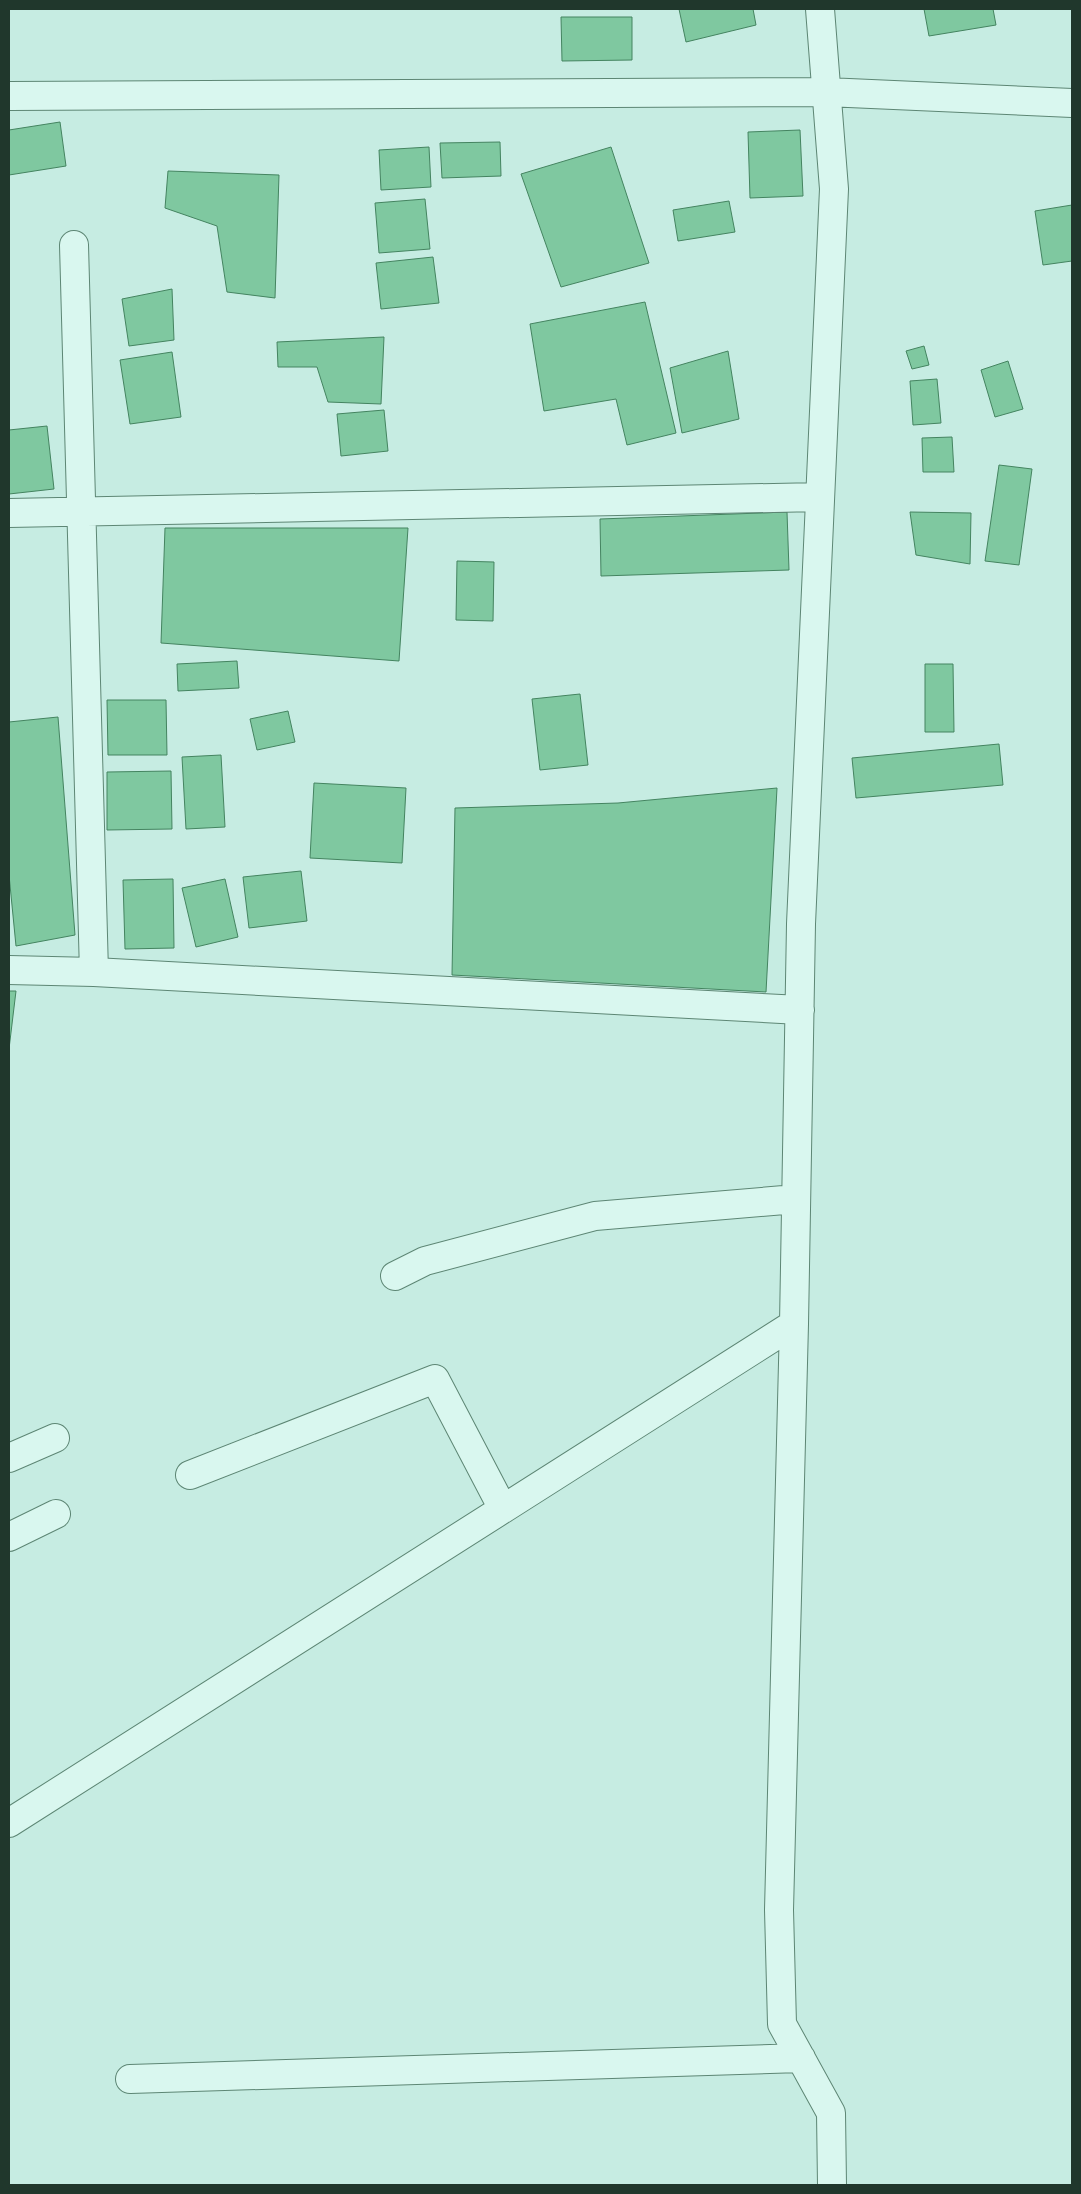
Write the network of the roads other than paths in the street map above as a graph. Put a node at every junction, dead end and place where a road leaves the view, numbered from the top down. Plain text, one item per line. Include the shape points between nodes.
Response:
1 (820, 9) edge
2 (826, 92) junction
3 (9, 96) edge
4 (1072, 103) edge
5 (74, 245) dead end
6 (820, 497) junction
7 (81, 512) junction
8 (9, 513) edge
9 (9, 970) edge
10 (94, 972) junction
11 (800, 1010) junction
12 (796, 1199) junction
13 (395, 1276) dead end
14 (794, 1324) junction
15 (55, 1438) dead end
16 (9, 1458) edge
17 (190, 1475) dead end
18 (503, 1509) junction
19 (56, 1514) dead end
20 (9, 1537) edge
21 (9, 1823) edge
22 (800, 2058) junction
23 (130, 2078) dead end
24 (832, 2185) edge

1 - 2 street
2 - 3 street
2 - 4 street
2 - 6 street via 834,188
5 - 7 street
6 - 7 street
6 - 11 street
7 - 8 street
7 - 10 street
9 - 10 street
10 - 11 street
11 - 12 street
12 - 13 street via 595,1216 425,1261
12 - 14 street
14 - 18 street
14 - 22 street via 779,1910 782,2024
15 - 16 street
17 - 18 street via 435,1378
18 - 21 street
19 - 20 street
22 - 23 street
22 - 24 street via 831,2112

